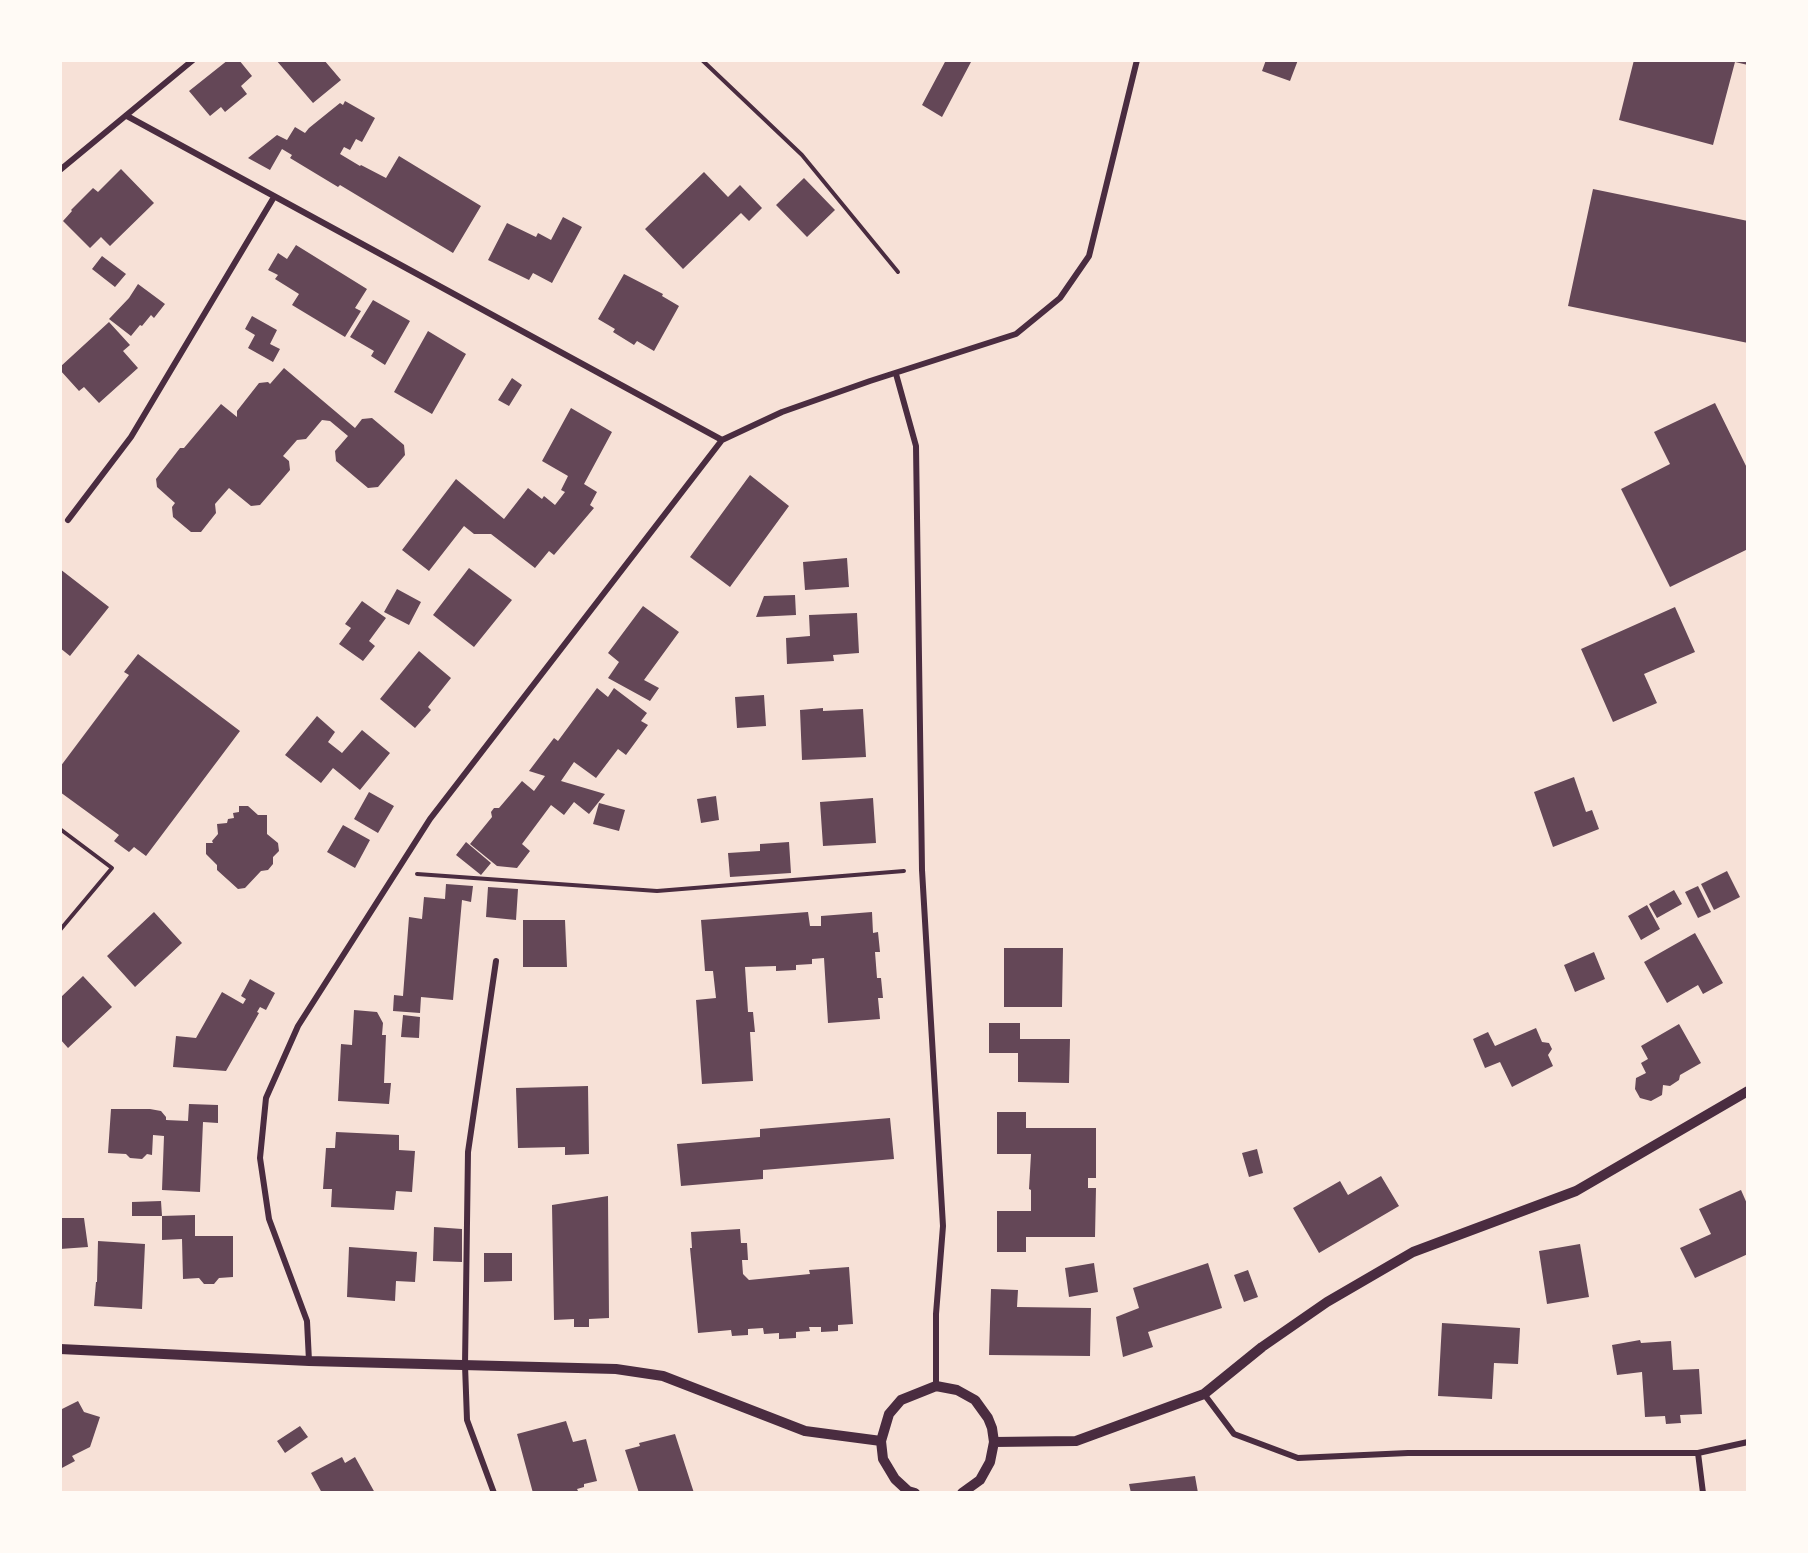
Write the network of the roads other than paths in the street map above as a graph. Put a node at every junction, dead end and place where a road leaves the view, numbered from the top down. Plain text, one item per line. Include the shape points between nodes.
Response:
1 (193, 60) edge
2 (1137, 60) edge
3 (127, 116) junction
4 (60, 170) edge
5 (274, 197) junction
6 (896, 374) junction
7 (722, 440) junction
8 (68, 520) dead end
9 (496, 961) dead end
10 (1748, 1091) edge
11 (60, 1349) edge
12 (309, 1361) junction
13 (465, 1365) junction
14 (936, 1386) junction
15 (1204, 1394) junction
16 (881, 1441) junction
17 (994, 1442) junction
18 (1748, 1442) edge
19 (1698, 1454) junction
20 (494, 1493) edge
21 (915, 1493) edge
22 (962, 1493) edge
23 (1703, 1493) edge

1 - 3 street
2 - 6 street via 1089,256 1060,298 1016,334
3 - 4 street
3 - 5 street
5 - 7 street
5 - 8 street via 131,437
6 - 7 street via 782,412
6 - 14 street via 916,446 922,870 943,1226 936,1314
7 - 12 street via 430,819 298,1026 266,1098 260,1158 269,1219 307,1321
9 - 13 street via 468,1152
10 - 15 street via 1576,1191 1413,1252 1318,1308
11 - 12 street
12 - 13 street
13 - 16 street via 616,1369 663,1376 805,1431
13 - 20 street via 467,1420
14 - 16 street via 901,1400 889,1414
14 - 17 street via 957,1390 975,1400 988,1418
15 - 17 street via 1076,1441
15 - 19 street via 1234,1434 1298,1458 1408,1453
16 - 21 street via 883,1459 895,1479
17 - 22 street via 990,1462 980,1480
18 - 19 street
19 - 23 street

